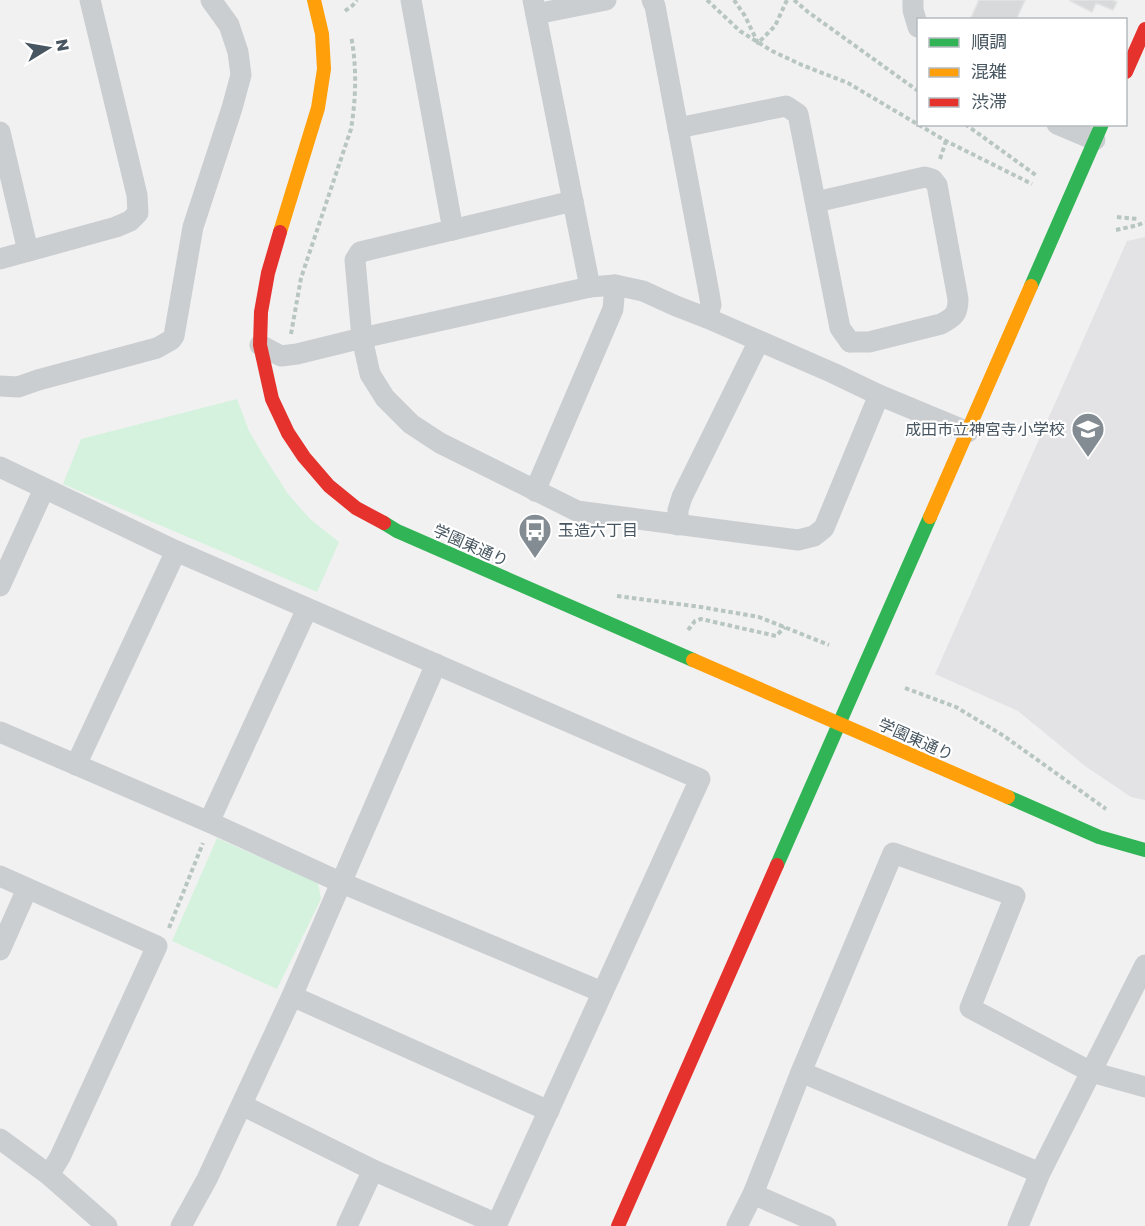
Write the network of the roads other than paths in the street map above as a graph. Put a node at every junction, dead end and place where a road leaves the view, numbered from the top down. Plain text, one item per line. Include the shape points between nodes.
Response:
1 (90, 0) edge
2 (212, 0) edge
3 (314, 0) edge
4 (411, 0) edge
5 (606, 0) edge
6 (652, 0) edge
7 (913, 0) edge
8 (535, 7) edge
9 (917, 24) edge
10 (1145, 29) edge
11 (1127, 68) edge
12 (1068, 126) edge
13 (678, 128) junction
14 (0, 132) edge
15 (1099, 132) edge
16 (573, 201) junction
17 (816, 202) junction
18 (453, 230) junction
19 (28, 251) junction
20 (0, 259) edge
21 (615, 285) junction
22 (590, 287) junction
23 (707, 318) junction
24 (362, 338) junction
25 (759, 341) junction
26 (850, 342) junction
27 (260, 345) junction
28 (833, 373) junction
29 (2, 392) edge
30 (879, 395) junction
31 (968, 432) junction
32 (0, 467) edge
33 (44, 489) junction
34 (536, 491) junction
35 (678, 525) junction
36 (176, 551) junction
37 (0, 586) edge
38 (307, 609) junction
39 (436, 664) junction
40 (839, 723) junction
41 (0, 732) edge
42 (76, 765) junction
43 (209, 822) junction
44 (1145, 850) edge
45 (0, 876) edge
46 (342, 883) junction
47 (27, 889) junction
48 (0, 950) edge
49 (1145, 965) edge
50 (602, 992) junction
51 (292, 996) junction
52 (801, 1072) junction
53 (1091, 1072) junction
54 (1145, 1087) edge
55 (242, 1105) junction
56 (549, 1111) junction
57 (0, 1138) edge
58 (373, 1170) junction
59 (1040, 1173) junction
60 (49, 1175) junction
61 (753, 1194) junction
62 (497, 1225) edge
63 (107, 1226) edge
64 (181, 1226) edge
65 (347, 1226) edge
66 (618, 1226) edge
67 (737, 1226) edge
68 (826, 1226) edge
69 (1018, 1226) edge

1 - 19 street via 138,213 116,227
2 - 29 street via 229,25 241,75 194,227 174,336 156,348
3 - 27 street, 学園東通り via 322,34 324,69 318,108 268,273
4 - 18 street
5 - 8 street
6 - 13 street
7 - 9 street
8 - 16 street
10 - 11 street
12 - 15 street
13 - 17 street via 786,106 798,114
13 - 23 street via 711,305
14 - 19 street
15 - 31 street
16 - 18 street
16 - 22 street
17 - 26 street via 840,328
17 - 26 street via 926,177 937,185 958,310 941,324 869,342
18 - 24 street via 360,252 355,260
19 - 20 street
21 - 22 street
21 - 23 street via 643,291
21 - 34 street via 613,309
22 - 24 street
23 - 25 street
24 - 27 street via 281,356
24 - 34 street via 370,374 385,398 411,424
25 - 28 street
25 - 35 street via 682,497
26 - 28 street
27 - 40 street, 学園東通り via 272,399 288,433 329,486 356,508 397,531
28 - 30 street
30 - 31 street
30 - 35 street via 824,528 814,536 798,540
31 - 40 street
32 - 33 street
33 - 36 street
33 - 37 street
34 - 35 street via 577,511
36 - 38 street
36 - 42 street
38 - 39 street
38 - 43 street
39 - 46 street
39 - 50 street via 700,779
40 - 44 street, 学園東通り via 1099,837
40 - 66 street
41 - 42 street
42 - 43 street
43 - 46 street
45 - 47 street
46 - 50 street
46 - 51 street
47 - 48 street
47 - 60 street via 157,946
49 - 53 street
50 - 56 street
51 - 55 street
51 - 56 street
52 - 53 street via 893,853 1015,896 969,1008
52 - 59 street
52 - 61 street
53 - 54 street
53 - 59 street
55 - 58 street
55 - 64 street
56 - 62 street
57 - 60 street
58 - 62 street
58 - 65 street
59 - 69 street
60 - 63 street
61 - 67 street
61 - 68 street

